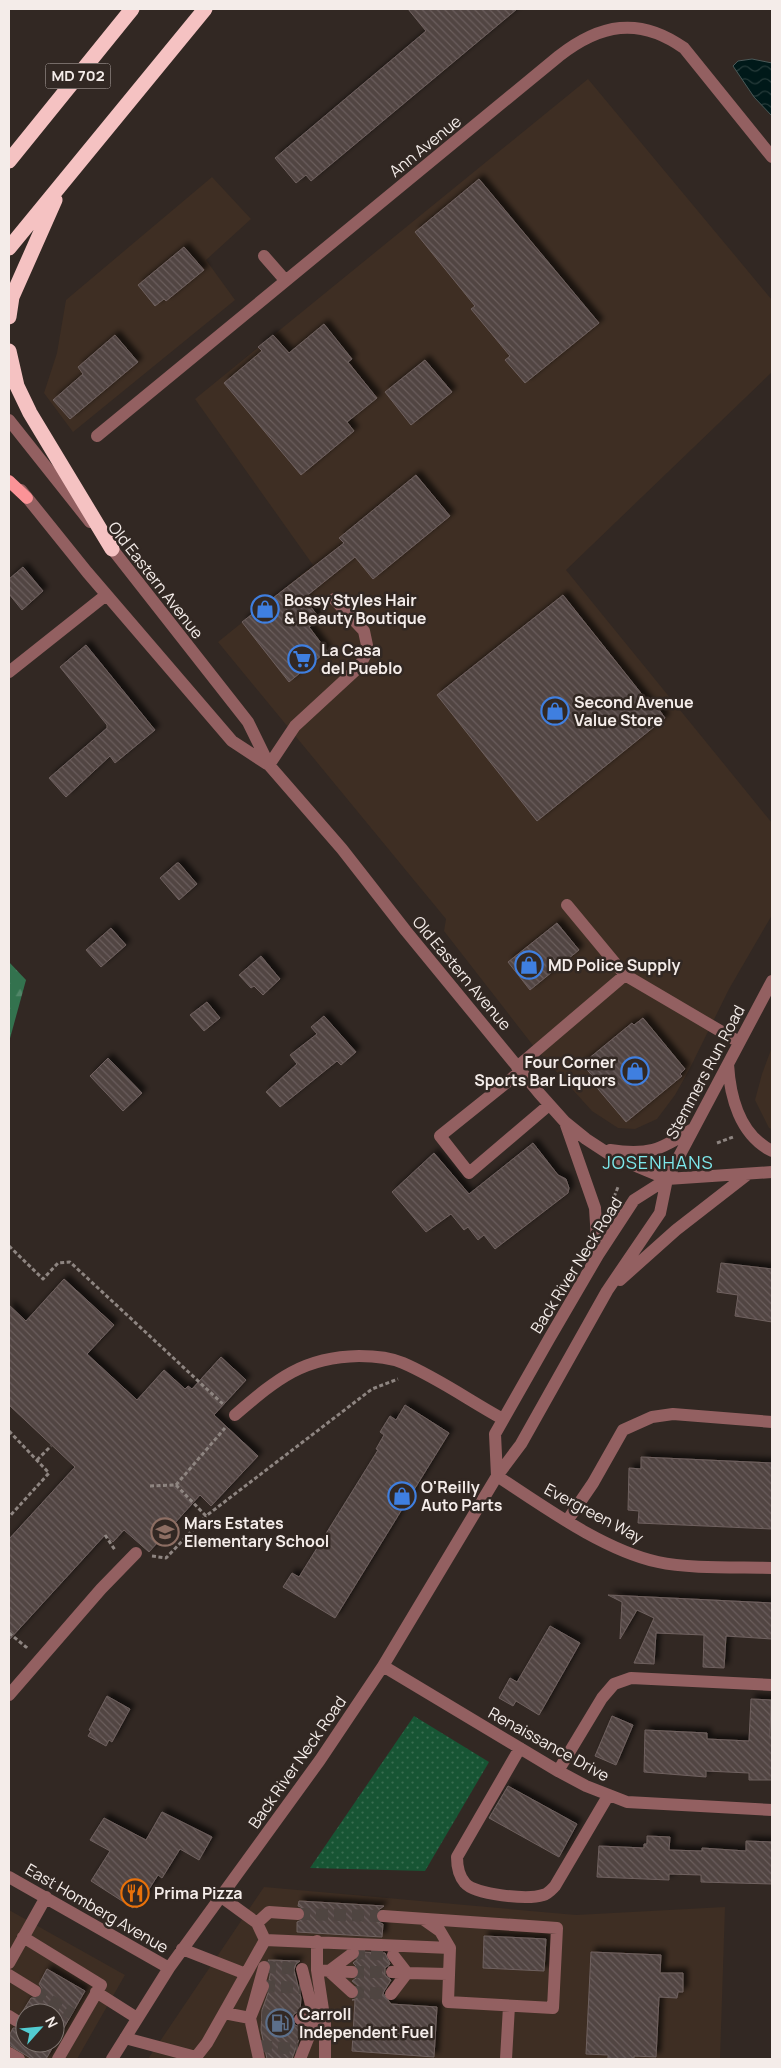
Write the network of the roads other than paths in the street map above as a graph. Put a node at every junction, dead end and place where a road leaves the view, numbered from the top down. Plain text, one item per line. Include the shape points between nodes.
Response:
1 (132, 9) edge
2 (206, 9) edge
3 (23, 144) junction
4 (9, 154) edge
5 (772, 157) edge
6 (9, 162) edge
7 (65, 178) junction
8 (9, 248) edge
9 (264, 256) dead end
10 (285, 280) junction
11 (9, 317) edge
12 (9, 351) edge
13 (9, 420) edge
14 (96, 436) dead end
15 (9, 475) edge
16 (9, 481) edge
17 (27, 498) junction
18 (112, 549) junction
19 (106, 595) junction
20 (334, 599) dead end
21 (9, 672) edge
22 (269, 765) junction
23 (567, 905) dead end
24 (624, 975) junction
25 (772, 981) edge
26 (739, 1042) junction
27 (728, 1064) junction
28 (519, 1069) junction
29 (549, 1105) junction
30 (565, 1122) junction
31 (694, 1128) junction
32 (600, 1148) junction
33 (772, 1151) edge
34 (772, 1172) edge
35 (748, 1174) junction
36 (667, 1179) junction
37 (598, 1255) junction
38 (607, 1292) junction
39 (236, 1415) road end
40 (503, 1419) junction
41 (772, 1422) edge
42 (497, 1476) junction
43 (567, 1521) junction
44 (136, 1553) road end
45 (772, 1568) edge
46 (383, 1666) junction
47 (772, 1685) edge
48 (9, 1695) edge
49 (520, 1748) junction
50 (558, 1771) junction
51 (608, 1796) junction
52 (772, 1810) edge
53 (9, 1877) edge
54 (220, 1896) junction
55 (46, 1897) junction
56 (298, 1914) tunnel mouth
57 (383, 1916) tunnel mouth
58 (423, 1919) junction
59 (258, 1923) junction
60 (23, 1938) junction
61 (265, 1940) junction
62 (317, 1941) junction
63 (450, 1948) junction
64 (182, 1949) junction
65 (353, 1953) tunnel mouth
66 (393, 1955) dead end
67 (9, 1962) edge
68 (264, 1967) dead end
69 (168, 1968) junction
70 (302, 1969) dead end
71 (323, 1971) junction
72 (352, 1972) tunnel mouth
73 (392, 1972) tunnel mouth
74 (407, 1972) junction
75 (246, 1974) junction
76 (448, 1974) junction
77 (9, 1975) edge
78 (263, 1986) dead end
79 (301, 1988) dead end
80 (35, 1991) tunnel mouth
81 (96, 1992) junction
82 (352, 1992) tunnel mouth
83 (391, 1994) dead end
84 (509, 2006) junction
85 (224, 2013) junction
86 (256, 2016) junction
87 (137, 2018) junction
88 (300, 2019) tunnel mouth
89 (320, 2022) junction
90 (65, 2038) edge
91 (125, 2038) junction
92 (9, 2053) edge
93 (259, 2053) edge
94 (300, 2054) edge
95 (19, 2059) edge
96 (112, 2059) edge
97 (325, 2059) edge
98 (506, 2059) edge

1 - 3 highway, MD 702
2 - 7 highway, MD 702
3 - 4 highway
3 - 6 highway, MD 702
5 - 10 street, Ann Avenue via 684,48 667,36 650,30 602,30 572,46
7 - 8 highway, MD 702
7 - 11 highway via 12,297
9 - 10 street
10 - 14 street, Ann Avenue
12 - 18 highway via 18,386 30,413
13 - 18 street, Old Eastern Avenue
15 - 17 street, Old Eastern Avenue
16 - 17 main road
17 - 19 street, Old Eastern Avenue
18 - 22 street, Old Eastern Avenue via 248,722
19 - 21 street
19 - 22 street, Old Eastern Avenue via 232,741
20 - 22 street via 364,631 368,650 359,667 295,726
22 - 28 street, Old Eastern Avenue via 342,849
23 - 24 street
24 - 26 street
24 - 28 street
25 - 26 street, Stemmers Run Road
26 - 27 street, Stemmers Run Road
27 - 31 street, Stemmers Run Road
27 - 33 street via 729,1083 737,1110 748,1131
28 - 29 street, Old Eastern Avenue
28 - 29 street via 440,1136 469,1173
29 - 30 street, Old Eastern Avenue
30 - 32 street, Old Eastern Avenue
30 - 37 street via 595,1208
31 - 32 street via 666,1147 648,1153
31 - 36 street, Stemmers Run Road
32 - 36 street, Old Eastern Avenue
34 - 35 street, Old Eastern Avenue
35 - 36 street, Old Eastern Avenue
35 - 38 street via 676,1230
36 - 37 street, Back River Neck Road via 634,1200
36 - 38 street, Back River Neck Road via 660,1214
37 - 40 street, Back River Neck Road
38 - 42 street, Back River Neck Road via 521,1444
39 - 40 street via 265,1389 303,1365 336,1356 377,1356 403,1363
40 - 42 street, Back River Neck Road via 495,1434
41 - 43 street via 673,1414 652,1417 623,1430
42 - 43 street, Evergreen Way
42 - 46 street, Back River Neck Road
43 - 45 street, Evergreen Way via 620,1549 658,1562
44 - 48 street
46 - 49 street, Renaissance Drive
46 - 54 street, Back River Neck Road via 320,1760
47 - 50 street via 631,1678 614,1684 602,1698
49 - 50 street, Renaissance Drive
49 - 51 street via 456,1857 457,1870 465,1884 483,1892 531,1898 545,1895 556,1886
50 - 51 street, Renaissance Drive
51 - 52 street, Renaissance Drive via 627,1802
53 - 55 street, East Homberg Avenue
54 - 59 street
54 - 64 street, Back River Neck Road
55 - 60 street
55 - 69 street, East Homberg Avenue
56 - 59 street via 269,1912
57 - 58 street
58 - 63 street via 440,1931
58 - 84 street via 557,1928 553,2008
59 - 61 street
60 - 67 street
60 - 81 street via 101,1984
61 - 62 street
61 - 75 street
62 - 63 street
62 - 71 street
63 - 76 street
64 - 69 street, Back River Neck Road
64 - 75 street
65 - 71 street
66 - 74 street
68 - 86 street
69 - 87 street, Back River Neck Road
70 - 89 street
71 - 72 street
71 - 82 street
71 - 89 street
73 - 74 street
74 - 76 street
74 - 83 street
75 - 85 street
76 - 84 street via 448,2002
77 - 80 street
78 - 86 street
79 - 89 street
81 - 87 street
81 - 90 street via 76,2017
84 - 98 street
85 - 86 street
85 - 91 street via 196,2057
86 - 93 street
87 - 91 street, Back River Neck Road
88 - 89 street
89 - 94 street
89 - 97 street
91 - 96 street, Back River Neck Road
92 - 95 street

